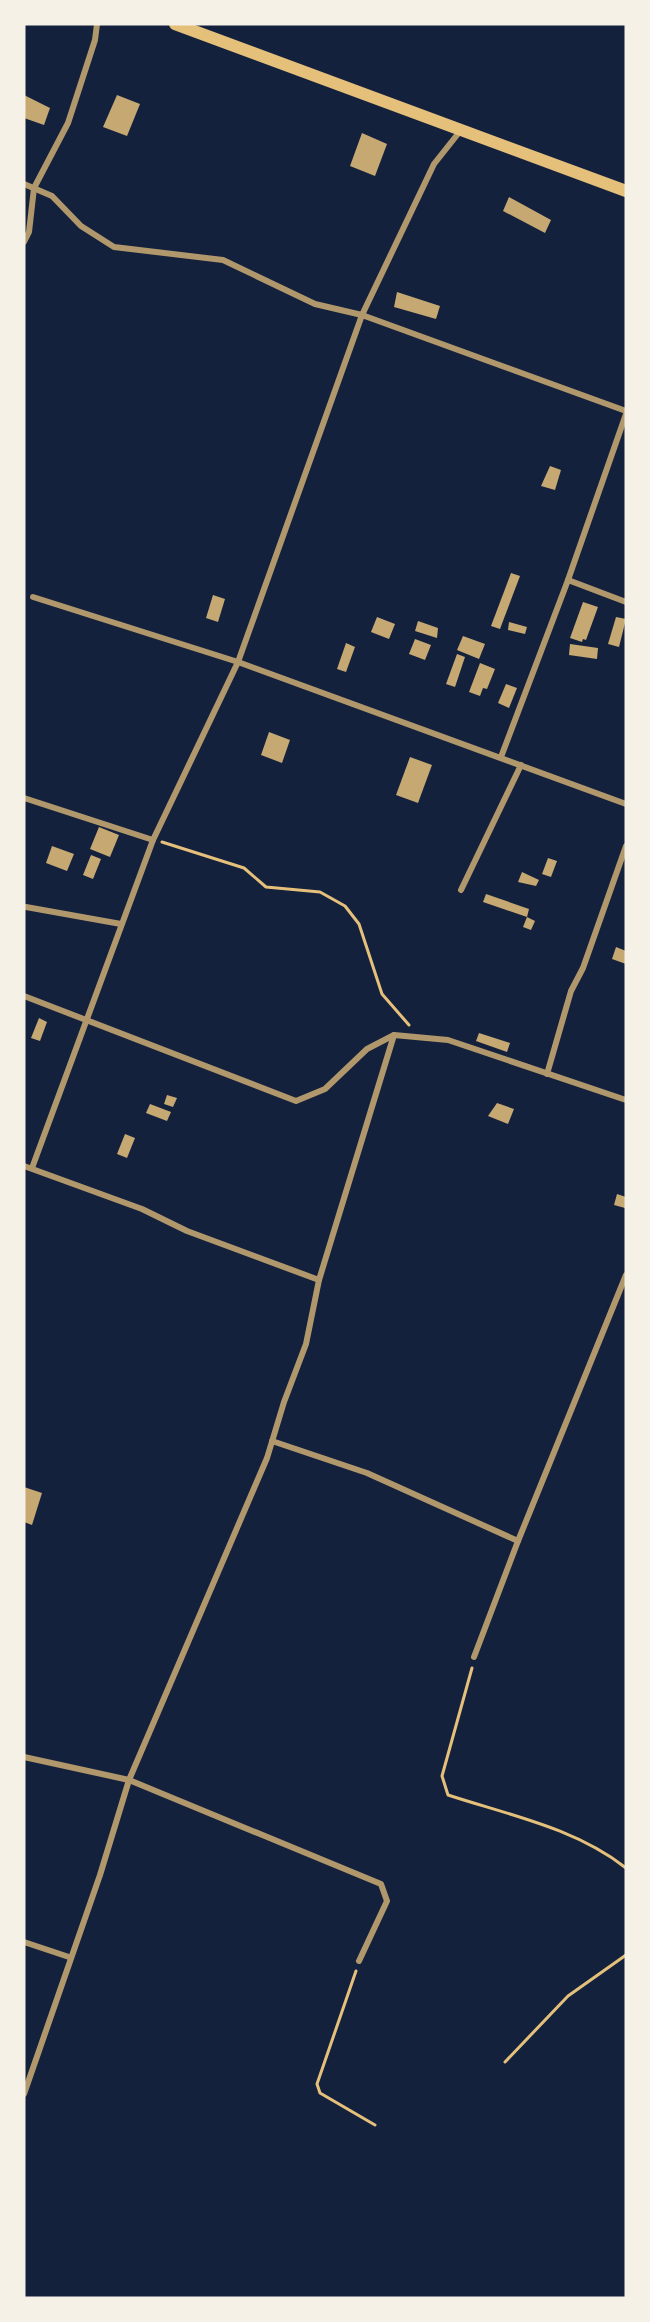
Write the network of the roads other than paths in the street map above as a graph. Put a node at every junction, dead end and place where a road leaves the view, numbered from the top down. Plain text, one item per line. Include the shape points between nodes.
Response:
1 (97, 24) edge
2 (175, 24) edge
3 (462, 130) junction
4 (24, 184) edge
5 (34, 188) junction
6 (626, 191) edge
7 (24, 242) edge
8 (362, 315) junction
9 (626, 412) edge
10 (568, 580) junction
11 (33, 597) dead end
12 (626, 602) edge
13 (238, 662) junction
14 (501, 757) junction
15 (521, 765) junction
16 (24, 798) edge
17 (626, 804) edge
18 (153, 840) junction
19 (626, 846) edge
20 (461, 890) dead end
21 (26, 907) dead end
22 (121, 924) junction
23 (24, 996) edge
24 (85, 1019) junction
25 (394, 1035) junction
26 (547, 1074) junction
27 (626, 1100) edge
28 (24, 1166) edge
29 (32, 1168) junction
30 (626, 1275) edge
31 (319, 1280) junction
32 (272, 1442) junction
33 (518, 1541) junction
34 (474, 1657) road end
35 (24, 1757) edge
36 (129, 1780) junction
37 (24, 1942) edge
38 (69, 1957) junction
39 (359, 1961) road end
40 (24, 2094) edge

1 - 5 street via 68,123
2 - 3 main road
3 - 6 main road
3 - 8 street via 434,164
4 - 5 street
5 - 7 street via 29,232
5 - 8 street via 52,196 81,226 114,247 223,260 315,304
8 - 9 street
8 - 13 street
9 - 10 street
10 - 12 street
10 - 14 street
11 - 13 street
13 - 14 street
13 - 18 street
14 - 15 street
15 - 17 street
15 - 20 street
16 - 18 street
18 - 22 street
19 - 26 street via 583,968 571,991
21 - 22 street
22 - 24 street
23 - 24 street
24 - 25 street via 296,1101 325,1089 367,1049
24 - 29 street
25 - 26 street via 448,1040
25 - 31 street
26 - 27 street
28 - 29 street
29 - 31 street
30 - 33 street
31 - 32 street via 306,1344
32 - 33 street via 367,1473
32 - 36 street
33 - 34 street
35 - 36 street
36 - 38 street via 100,1875
36 - 39 street via 381,1884 387,1901
37 - 38 street
38 - 40 street

